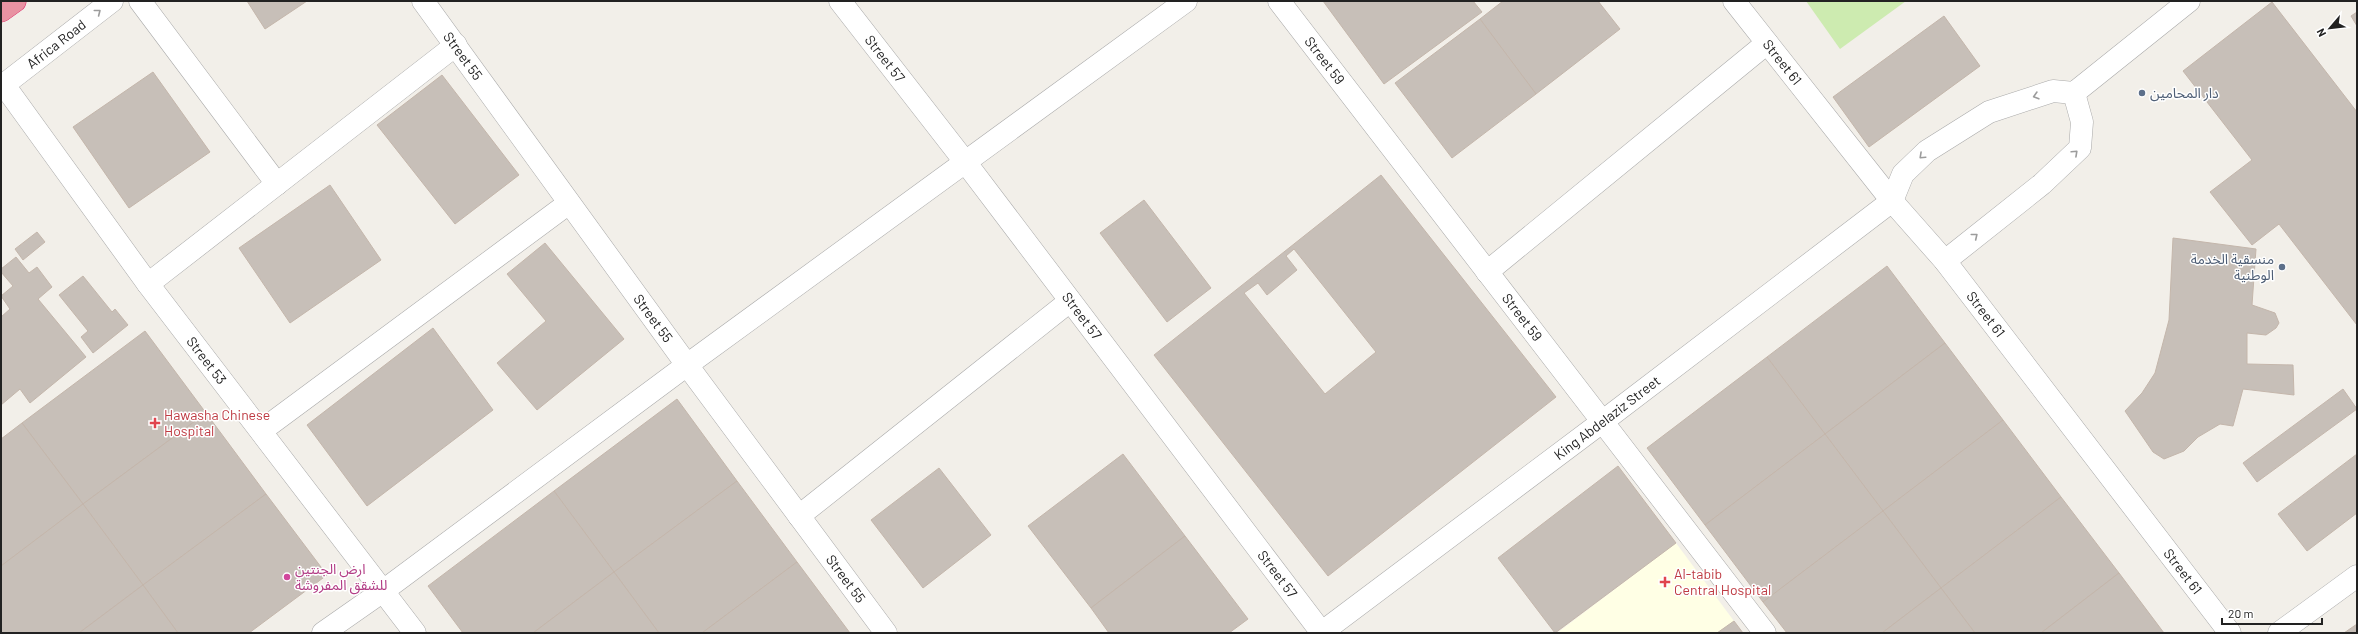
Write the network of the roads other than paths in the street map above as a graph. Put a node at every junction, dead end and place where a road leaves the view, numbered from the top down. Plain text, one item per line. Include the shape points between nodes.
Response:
1 (15, 1) edge
2 (112, 1) edge
3 (140, 1) edge
4 (423, 1) edge
5 (840, 1) edge
6 (1186, 1) edge
7 (1279, 1) edge
8 (1734, 1) edge
9 (2189, 1) edge
10 (1, 11) edge
11 (1767, 43) junction
12 (456, 45) junction
13 (2, 86) edge
14 (2074, 93) junction
15 (966, 163) junction
16 (277, 184) junction
17 (1892, 201) junction
18 (569, 203) junction
19 (1945, 261) junction
20 (1487, 272) junction
21 (148, 284) junction
22 (1070, 301) junction
23 (687, 365) junction
24 (1602, 422) junction
25 (261, 431) junction
26 (799, 516) junction
27 (2357, 576) edge
28 (383, 591) junction
29 (323, 633) edge
30 (415, 633) edge
31 (886, 633) edge
32 (1321, 633) edge
33 (1765, 633) edge
34 (2230, 633) edge
35 (2279, 633) edge

1 - 10 highway
13 -> 2 street, Africa Road
3 - 16 street
4 - 12 street, Street 55
5 - 15 street, Street 57
6 - 15 street
7 - 20 street, Street 59
8 - 11 street, Street 61
9 - 14 street
11 - 17 street, Street 61
11 - 20 street
12 - 16 street
12 - 18 street, Street 55
13 - 21 street, Street 53
14 -> 17 street via 2053,91 1989,112 1927,151 1903,174
19 -> 14 street via 2042,184 2080,148 2082,122
15 - 22 street, Street 57
15 - 23 street
16 - 21 street
17 - 19 street, Street 61
17 - 24 street, King Abdelaziz Street
18 - 23 street, Street 55
18 - 25 street
19 - 34 street, Street 61
20 - 24 street, Street 59
21 - 25 street, Street 53
22 - 26 street
22 - 32 street, Street 57
23 - 26 street, Street 55
23 - 28 street
24 - 32 street, King Abdelaziz Street
24 - 33 street, Street 59
25 - 28 street, Street 53
26 - 31 street, Street 55
27 - 35 street
28 - 29 street
28 - 30 street, Street 53

